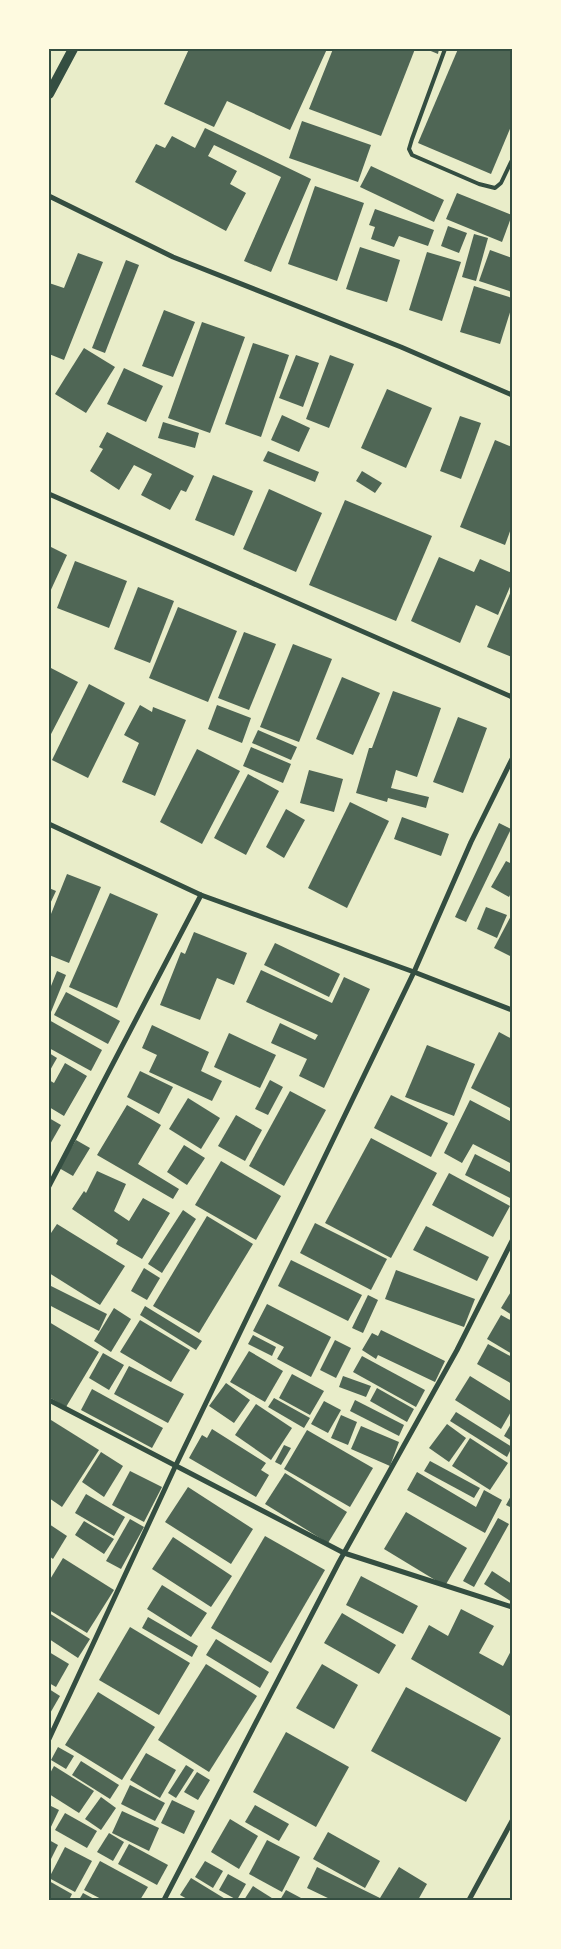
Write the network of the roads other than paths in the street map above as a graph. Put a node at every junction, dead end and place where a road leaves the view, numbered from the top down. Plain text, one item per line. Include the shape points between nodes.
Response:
1 (73, 49) edge
2 (445, 49) edge
3 (49, 94) edge
4 (512, 160) edge
5 (49, 196) edge
6 (512, 395) edge
7 (49, 494) edge
8 (512, 697) edge
9 (512, 759) edge
10 (49, 824) edge
11 (201, 895) junction
12 (414, 972) junction
13 (512, 1010) edge
14 (49, 1186) edge
15 (512, 1241) edge
16 (49, 1400) edge
17 (175, 1467) junction
18 (344, 1553) junction
19 (512, 1607) edge
20 (49, 1739) edge
21 (512, 1821) edge
22 (164, 1900) edge
23 (469, 1900) edge

1 - 3 main road
2 - 4 lane via 412,139 409,149 412,155 478,184 496,188
5 - 6 street via 173,257 401,347
7 - 8 street
9 - 12 street via 471,842
10 - 11 street
11 - 12 street
11 - 14 street
12 - 13 street
12 - 17 street
15 - 18 street via 457,1350
16 - 17 street
17 - 18 street
17 - 20 street
18 - 19 street
18 - 22 street
21 - 23 street

